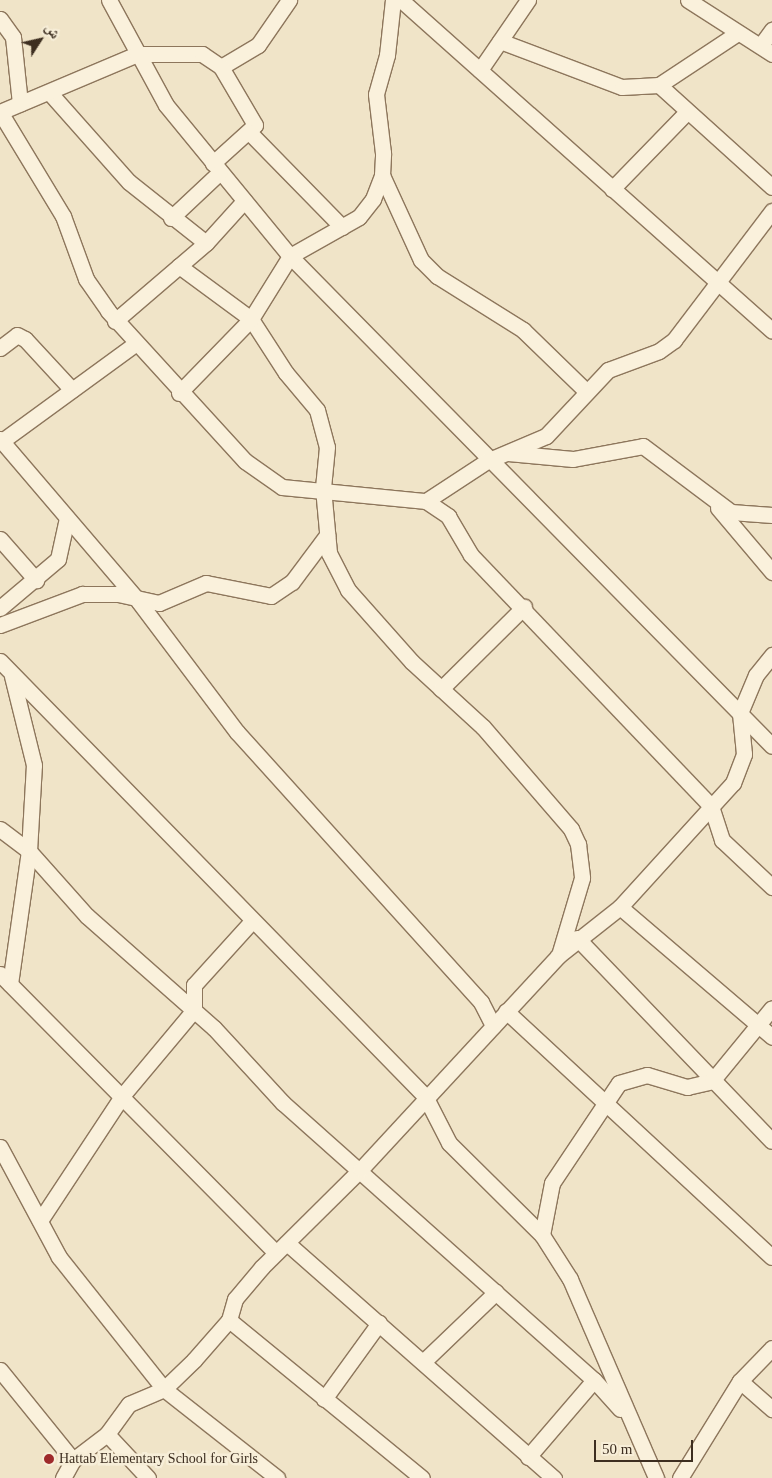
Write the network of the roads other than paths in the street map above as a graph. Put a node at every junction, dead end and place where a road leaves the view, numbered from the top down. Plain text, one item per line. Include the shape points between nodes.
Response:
1 (109, 0) edge
2 (289, 0) edge
3 (393, 0) edge
4 (401, 0) edge
5 (528, 0) edge
6 (688, 0) edge
7 (0, 19) edge
8 (772, 30) edge
9 (736, 34) junction
10 (500, 41) junction
11 (766, 50) edge
12 (137, 54) junction
13 (221, 67) junction
14 (480, 70) junction
15 (660, 85) junction
16 (49, 92) junction
17 (20, 104) junction
18 (0, 112) edge
19 (687, 112) junction
20 (249, 132) junction
21 (216, 168) junction
22 (382, 175) junction
23 (772, 187) edge
24 (612, 189) junction
25 (244, 201) junction
26 (772, 211) edge
27 (172, 218) junction
28 (342, 226) junction
29 (206, 243) junction
30 (290, 256) junction
31 (179, 266) junction
32 (717, 283) junction
33 (251, 319) junction
34 (115, 321) junction
35 (772, 332) edge
36 (135, 344) junction
37 (0, 348) edge
38 (72, 390) junction
39 (585, 390) junction
40 (179, 393) junction
41 (1, 440) edge
42 (505, 453) junction
43 (486, 461) junction
44 (323, 488) junction
45 (426, 501) junction
46 (712, 501) junction
47 (772, 515) edge
48 (67, 518) junction
49 (327, 535) junction
50 (0, 539) edge
51 (772, 572) edge
52 (36, 580) junction
53 (139, 602) junction
54 (524, 607) junction
55 (0, 608) edge
56 (0, 625) edge
57 (772, 655) edge
58 (0, 661) edge
59 (11, 673) junction
60 (441, 689) junction
61 (740, 713) junction
62 (772, 746) edge
63 (711, 806) junction
64 (0, 829) edge
65 (29, 851) junction
66 (772, 887) edge
67 (620, 907) junction
68 (252, 921) junction
69 (577, 938) junction
70 (558, 956) junction
71 (5, 979) edge
72 (772, 1008) edge
73 (194, 1010) junction
74 (506, 1011) junction
75 (493, 1026) junction
76 (760, 1026) junction
77 (772, 1038) edge
78 (712, 1081) junction
79 (122, 1096) junction
80 (425, 1096) junction
81 (607, 1105) junction
82 (772, 1141) edge
83 (0, 1148) edge
84 (361, 1169) junction
85 (41, 1218) junction
86 (542, 1234) junction
87 (281, 1248) junction
88 (772, 1257) edge
89 (496, 1292) junction
90 (229, 1320) junction
91 (379, 1323) junction
92 (772, 1348) edge
93 (423, 1362) junction
94 (0, 1370) edge
95 (594, 1380) junction
96 (740, 1382) junction
97 (164, 1389) junction
98 (324, 1399) junction
99 (772, 1408) edge
100 (629, 1420) junction
101 (107, 1434) junction
102 (528, 1457) junction
103 (73, 1460) junction
104 (63, 1478) edge
105 (148, 1478) edge
106 (278, 1478) edge
107 (422, 1478) edge
108 (554, 1478) edge
109 (656, 1478) edge
110 (680, 1478) edge

1 - 12 street
2 - 13 street via 258,45
3 - 22 street via 387,55 376,94
4 - 14 street
5 - 10 street
6 - 9 street
7 - 17 street via 13,37
8 - 11 street
9 - 11 street
9 - 15 street
10 - 14 street
10 - 15 street via 622,87
12 - 13 street via 185,51 202,54
12 - 16 street
12 - 21 street via 155,90
13 - 20 street via 254,118
14 - 24 street
15 - 19 street
16 - 17 street
16 - 27 street via 128,182
17 - 18 street
18 - 34 street via 62,216 86,279
19 - 23 street
19 - 24 street
20 - 21 street
20 - 28 street
21 - 25 street
21 - 27 street
22 - 28 street via 373,199 359,217
22 - 39 street via 421,260 437,276 524,330
24 - 32 street
25 - 29 street
25 - 30 street
26 - 32 street
27 - 29 street via 192,229
28 - 30 street
29 - 31 street
30 - 33 street
30 - 43 street via 390,355
31 - 33 street
31 - 34 street
32 - 35 street
32 - 39 street via 659,351 608,370
33 - 40 street
33 - 44 street via 286,373 318,410 328,447
34 - 36 street
36 - 38 street
36 - 40 street
37 - 38 street via 17,334
38 - 41 street
39 - 42 street via 546,436
40 - 44 street via 245,461 274,482
41 - 48 street
42 - 43 street
42 - 46 street via 573,459 644,446
43 - 45 street
43 - 61 street
44 - 45 street
44 - 49 street
45 - 54 street via 457,525 471,555
46 - 47 street via 731,512
46 - 51 street
48 - 52 street via 64,547
48 - 53 street
49 - 53 street via 292,582 271,596 206,583 159,603
49 - 60 street via 329,553 348,590
50 - 52 street
52 - 55 street
53 - 56 street via 118,594 82,594
53 - 75 street via 237,732 481,1002
54 - 60 street
54 - 63 street
57 - 61 street via 756,675
58 - 59 street
59 - 65 street via 34,765
59 - 68 street
60 - 70 street via 483,727 578,844 582,878
61 - 62 street
61 - 63 street via 741,770
63 - 66 street via 722,840
63 - 67 street
64 - 65 street
65 - 71 street
65 - 73 street via 87,916
67 - 69 street
67 - 76 street
68 - 73 street via 194,985
68 - 80 street
69 - 70 street
69 - 78 street
70 - 74 street
71 - 79 street
72 - 76 street
73 - 79 street
73 - 84 street via 283,1103
74 - 75 street
74 - 81 street
75 - 80 street
76 - 77 street
76 - 78 street
78 - 81 street via 687,1087 647,1075 635,1076 619,1083
78 - 82 street
79 - 85 street
79 - 87 street
80 - 84 street
80 - 86 street via 450,1143
81 - 86 street via 552,1183
81 - 88 street
83 - 85 street
84 - 87 street
84 - 89 street
85 - 97 street via 65,1264
86 - 100 street via 570,1279
87 - 90 street via 235,1298
87 - 91 street
89 - 93 street
89 - 95 street
90 - 97 street
90 - 98 street
91 - 93 street
91 - 98 street
92 - 96 street
93 - 102 street
94 - 103 street
95 - 100 street
95 - 102 street
96 - 99 street
96 - 110 street
97 - 101 street via 128,1404
97 - 106 street
98 - 107 street
100 - 109 street
101 - 103 street
101 - 105 street
102 - 108 street
103 - 104 street

